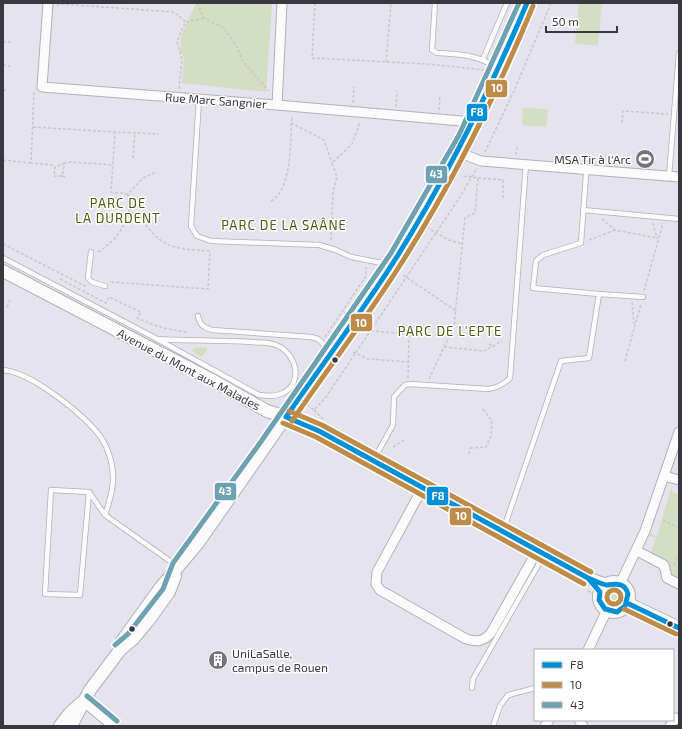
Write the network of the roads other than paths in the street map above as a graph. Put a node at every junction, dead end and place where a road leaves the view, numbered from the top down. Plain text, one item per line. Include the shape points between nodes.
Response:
1 (48, 3) edge
2 (282, 3) edge
3 (435, 3) edge
4 (507, 3) edge
5 (527, 3) edge
6 (679, 53) edge
7 (483, 59) junction
8 (498, 71) junction
9 (199, 99) junction
10 (277, 100) junction
11 (473, 122) junction
12 (458, 152) junction
13 (526, 164) junction
14 (586, 175) dead end
15 (669, 176) junction
16 (679, 177) edge
17 (583, 210) junction
18 (679, 219) edge
19 (90, 254) road end
20 (3, 258) edge
21 (389, 268) junction
22 (3, 271) edge
23 (103, 285) road end
24 (599, 294) junction
25 (643, 297) road end
26 (198, 316) dead end
27 (157, 339) junction
28 (332, 352) junction
29 (3, 370) edge
30 (286, 417) junction
31 (679, 432) edge
32 (372, 461) junction
33 (664, 476) junction
34 (679, 480) edge
35 (422, 489) junction
36 (89, 492) junction
37 (105, 515) junction
38 (503, 532) junction
39 (637, 552) junction
40 (540, 553) junction
41 (179, 567) junction
42 (620, 584) junction
43 (679, 584) edge
44 (601, 591) junction
45 (627, 603) junction
46 (607, 610) junction
47 (679, 628) edge
48 (588, 649) edge
49 (472, 688) dead end
50 (534, 688) edge
51 (83, 701) junction
52 (60, 726) edge
53 (71, 726) edge
54 (113, 726) edge
55 (493, 726) edge

1 - 9 street, Rue Marc Sangnier via 42,87
2 - 10 street
3 - 7 lane via 432,50 437,53
4 - 7 lane
5 - 8 street
6 - 15 lane
7 - 8 lane
8 - 11 street
9 - 10 street, Rue Marc Sangnier
9 - 21 lane via 191,226 197,236 211,241 319,245 351,257 382,263
10 - 11 street, Rue Marc Sangnier via 292,106
11 - 12 street
12 - 13 street via 481,161
12 - 21 street
13 - 15 street
13 - 32 lane via 510,378 505,383 491,388 405,385 394,397 393,425
14 - 17 lane
15 - 16 street
17 - 18 lane
17 - 24 lane via 581,243 543,255 536,261 533,288
19 - 23 lane via 88,278
20 - 27 lane
21 - 28 street
22 - 30 street, Avenue du Mont aux Malades via 264,409
24 - 25 lane
24 - 38 lane via 589,358 561,361
26 - 28 lane via 204,328 311,337 322,342
27 - 27 lane via 275,344 286,350 294,360 296,372 293,383 284,393 272,396 259,395
28 - 30 street
29 - 37 lane via 12,371 55,394 99,436 111,461 114,484
30 - 32 street, Avenue du Mont aux Malades via 319,431
30 - 41 street
31 - 33 street
32 - 35 street, Avenue du Mont aux Malades
33 - 34 street
33 - 39 street
35 - 38 street, Avenue du Mont aux Malades
35 - 40 street via 377,572 376,584 380,590 466,639 477,642 491,634
36 - 36 lane via 51,490 45,594 80,595
36 - 37 lane
37 - 41 lane
38 - 40 street, Avenue du Mont aux Malades
39 - 42 street
39 - 43 street via 664,564 667,578
40 - 44 street, Avenue du Mont aux Malades
40 - 49 lane via 473,679
41 - 51 street via 161,587 122,641 120,650
42 - 44 street via 611,583
42 - 45 street via 627,590
44 - 46 street via 601,605
45 - 46 street via 617,612
45 - 47 street
46 - 48 street
50 - 55 lane via 508,695 500,706
51 - 52 street
51 - 53 street
51 - 54 street

